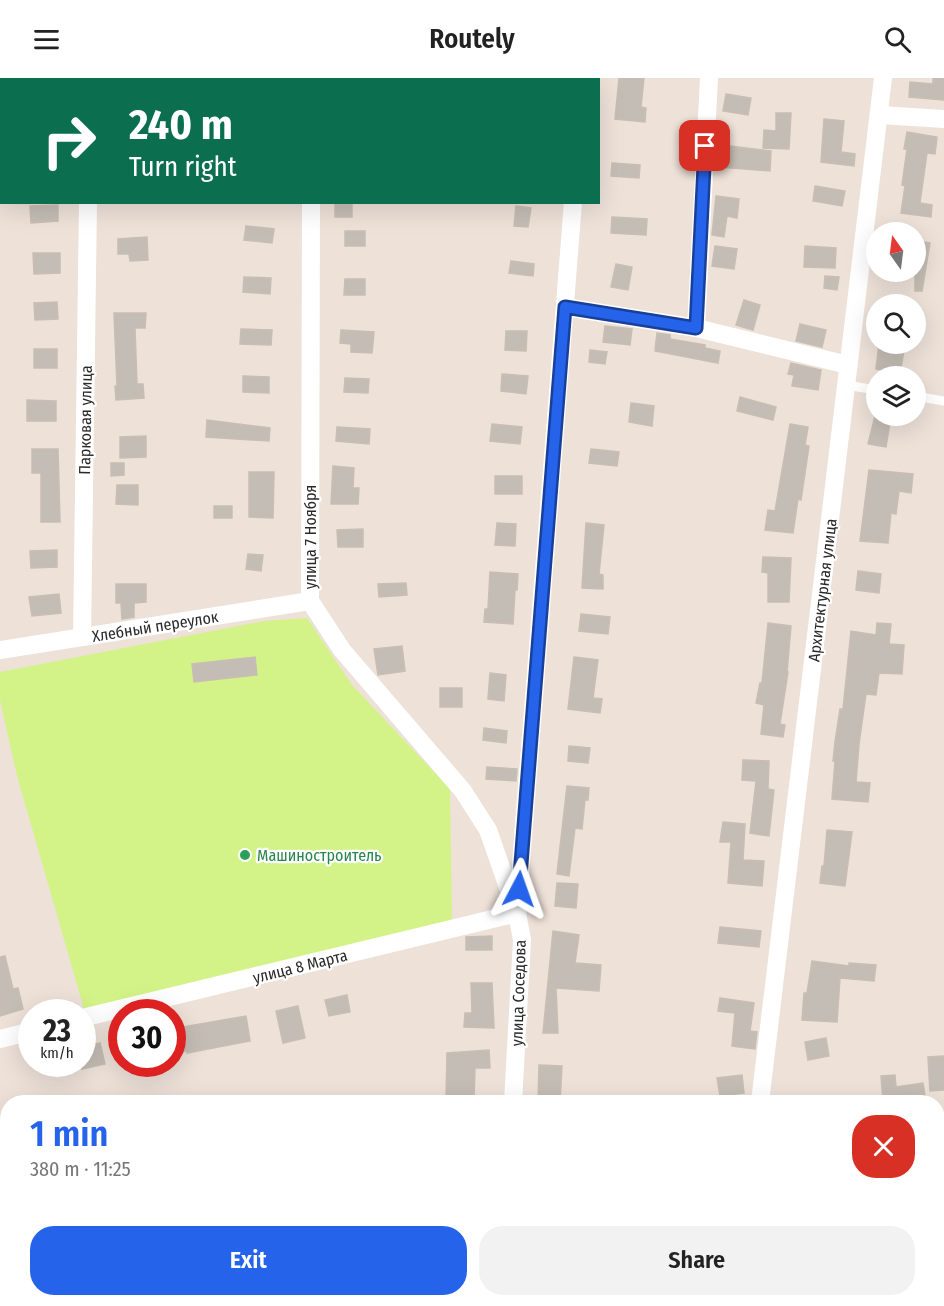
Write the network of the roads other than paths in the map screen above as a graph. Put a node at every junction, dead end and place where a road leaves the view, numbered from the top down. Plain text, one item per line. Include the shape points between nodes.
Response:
1 (709, 78) edge
2 (884, 78) edge
3 (880, 115) junction
4 (944, 119) edge
5 (88, 204) edge
6 (311, 204) edge
7 (573, 204) edge
8 (565, 307) junction
9 (696, 328) junction
10 (848, 365) junction
11 (846, 385) junction
12 (866, 388) edge
13 (926, 398) edge
14 (944, 401) edge
15 (310, 601) junction
16 (82, 637) junction
17 (0, 650) edge
18 (517, 913) junction
19 (96, 1015) edge
20 (18, 1034) edge
21 (0, 1039) edge
22 (513, 1095) edge
23 (761, 1095) edge

1 - 9 street
2 - 3 street, Архитектурная улица
3 - 4 street
3 - 10 street, Архитектурная улица
5 - 16 street, Парковая улица
6 - 15 street, улица 7 Ноября
7 - 8 street, улица Соседова
8 - 9 street
8 - 18 street, улица Соседова
9 - 10 street
10 - 11 street, Архитектурная улица
11 - 12 lane
11 - 23 street, Архитектурная улица
13 - 14 lane
15 - 16 street, Хлебный переулок
15 - 18 street, улица 7 Ноября via 342,650 463,791 488,831
16 - 17 street, Хлебный переулок
18 - 19 street, улица 8 Марта
18 - 22 street, улица Соседова via 522,940
20 - 21 street

